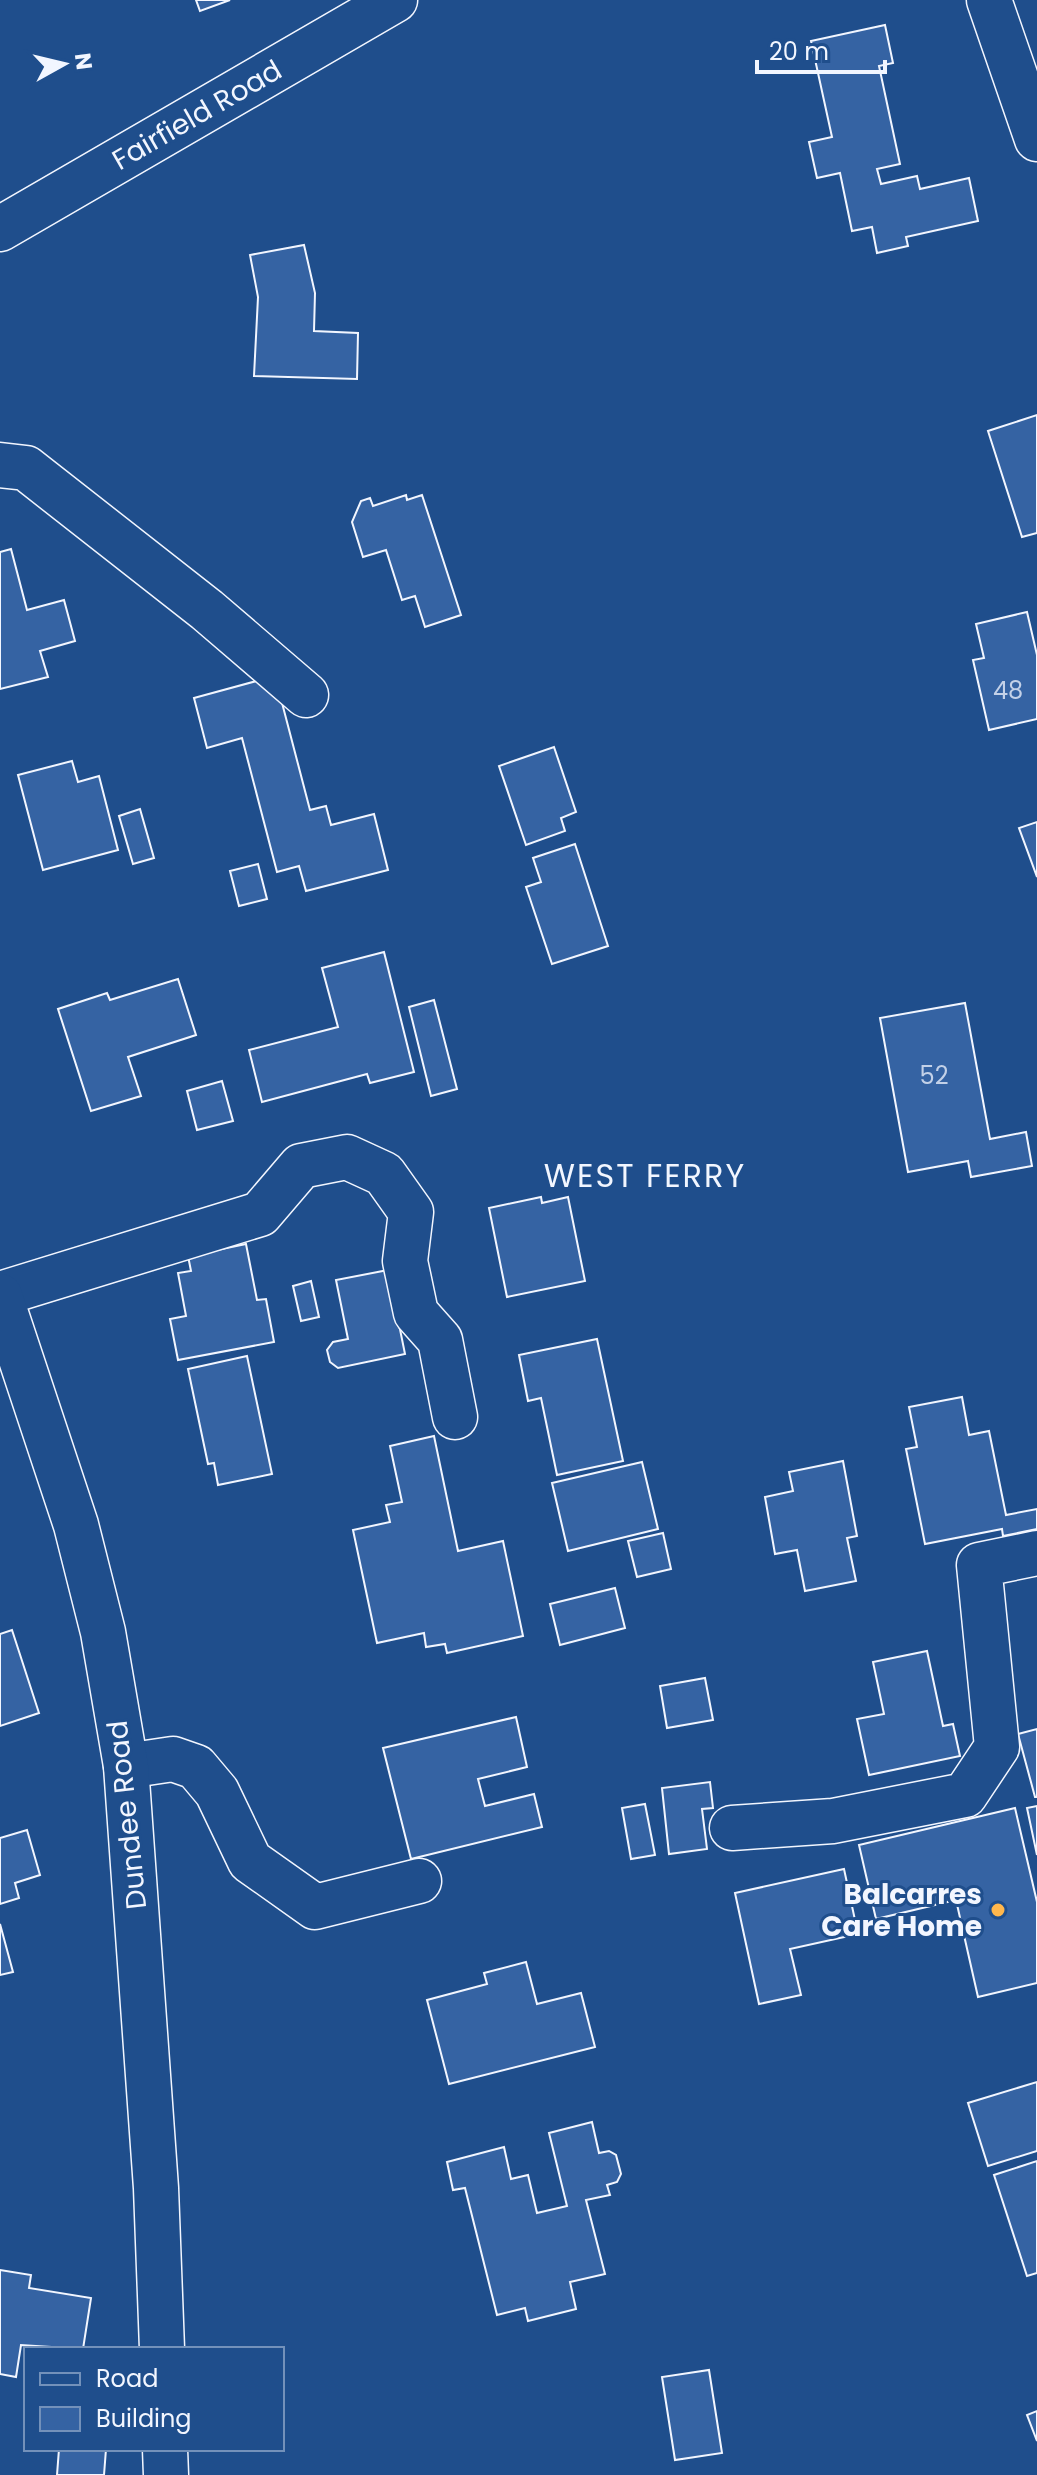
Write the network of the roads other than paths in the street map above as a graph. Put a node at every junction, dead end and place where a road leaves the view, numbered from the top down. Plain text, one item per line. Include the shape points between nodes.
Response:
1 (395, 0) edge
2 (989, 0) edge
3 (1037, 139) edge
4 (0, 229) edge
5 (0, 465) edge
6 (306, 695) dead end
7 (0, 1295) edge
8 (455, 1417) dead end
9 (1037, 1553) edge
10 (126, 1766) junction
11 (732, 1828) dead end
12 (419, 1881) dead end
13 (162, 2347) edge
14 (165, 2451) edge
15 (166, 2475) edge

1 - 4 main road, Fairfield Road
2 - 3 main road
5 - 6 main road via 26,468
7 - 8 main road via 260,1214 301,1166 347,1157 384,1174 411,1212 405,1261 416,1313 440,1340
7 - 10 main road, Dundee Road via 76,1525 103,1632
9 - 11 main road via 979,1565 997,1747 965,1795 833,1821
10 - 12 main road via 173,1759 196,1767 217,1792 250,1861 315,1907
10 - 13 main road, Dundee Road
14 - 15 main road

